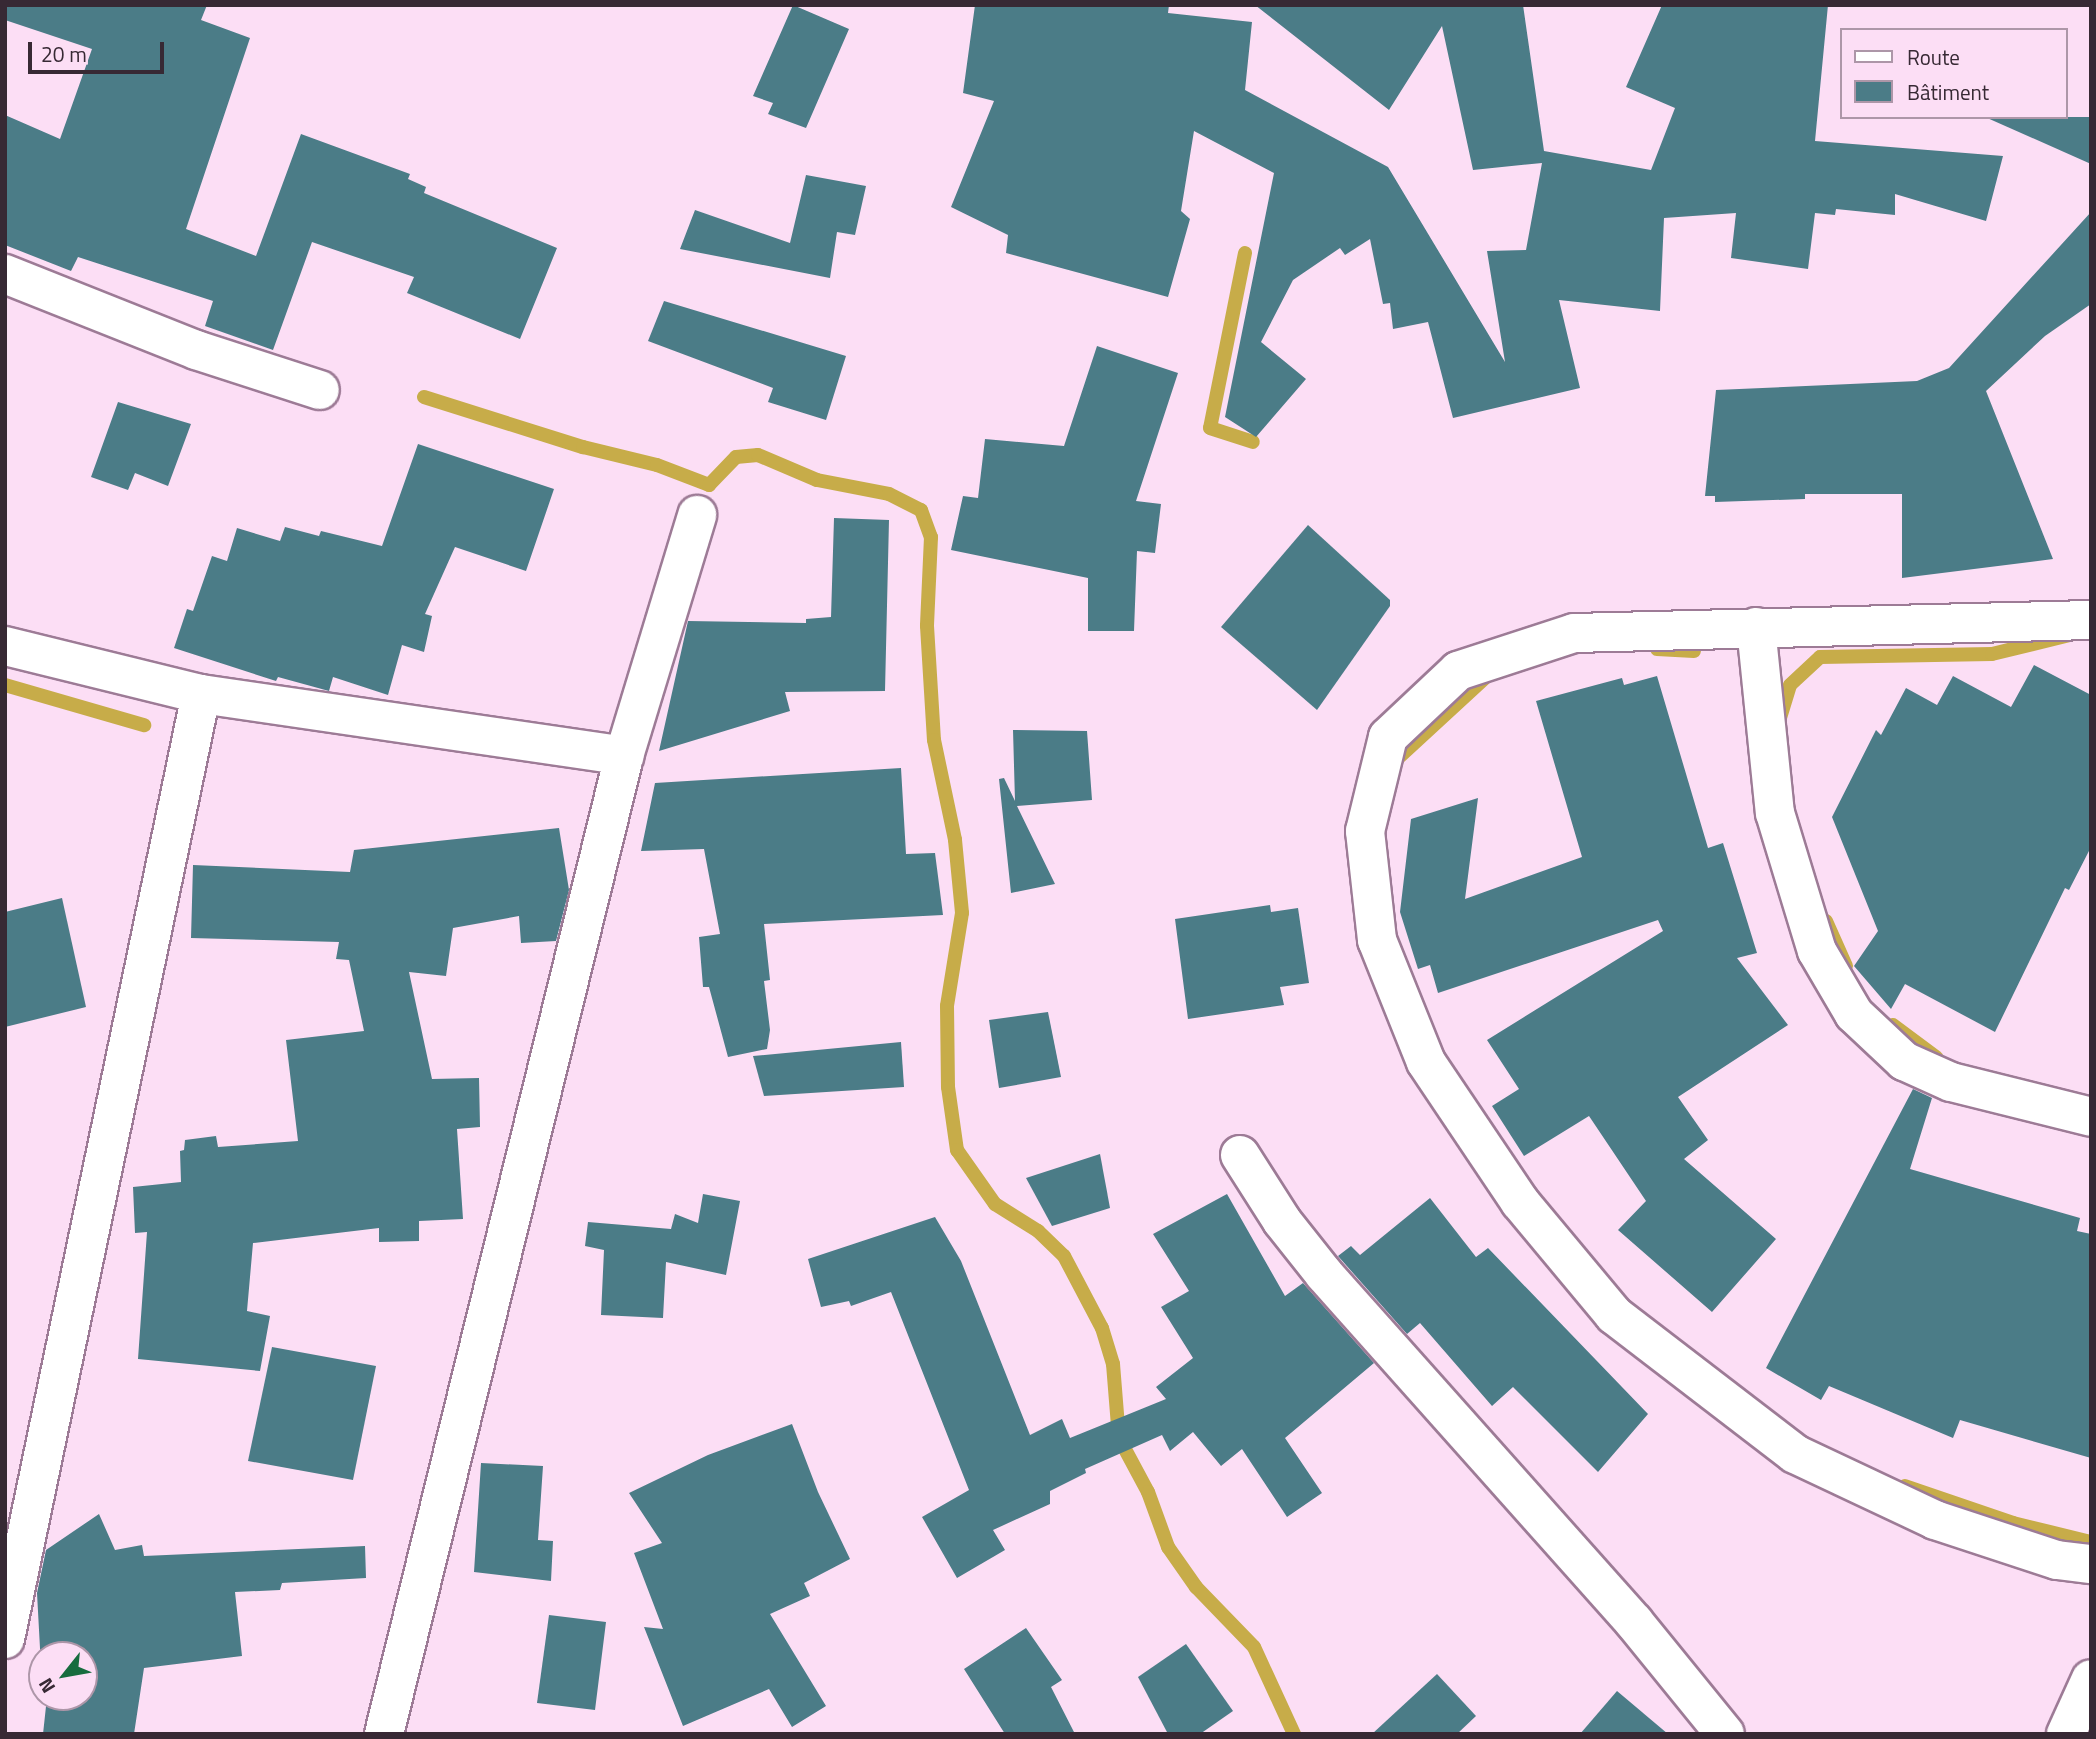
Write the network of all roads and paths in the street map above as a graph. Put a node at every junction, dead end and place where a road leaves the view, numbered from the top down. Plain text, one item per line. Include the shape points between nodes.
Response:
1 (5, 274) edge
2 (320, 390) dead end
3 (697, 515) dead end
4 (2091, 620) edge
5 (1756, 627) junction
6 (5, 646) edge
7 (201, 694) junction
8 (624, 755) junction
9 (2091, 1117) edge
10 (1240, 1155) dead end
11 (2091, 1564) edge
12 (5, 1639) edge
13 (2091, 1679) edge
14 (384, 1734) edge
15 (1726, 1734) edge
16 (2066, 1734) edge

1 - 2 street via 197,350
3 - 8 street
4 - 5 street
5 - 9 street via 1775,813 1817,951 1854,1014 1903,1061 1951,1082
5 - 11 street via 1574,633 1458,671 1388,737 1364,831 1377,940 1426,1062 1520,1202 1614,1315 1795,1454 1935,1520 2057,1560
6 - 7 street
7 - 8 street
7 - 12 street
8 - 14 street
10 - 15 street via 1282,1222 1324,1274 1634,1622
13 - 16 street

